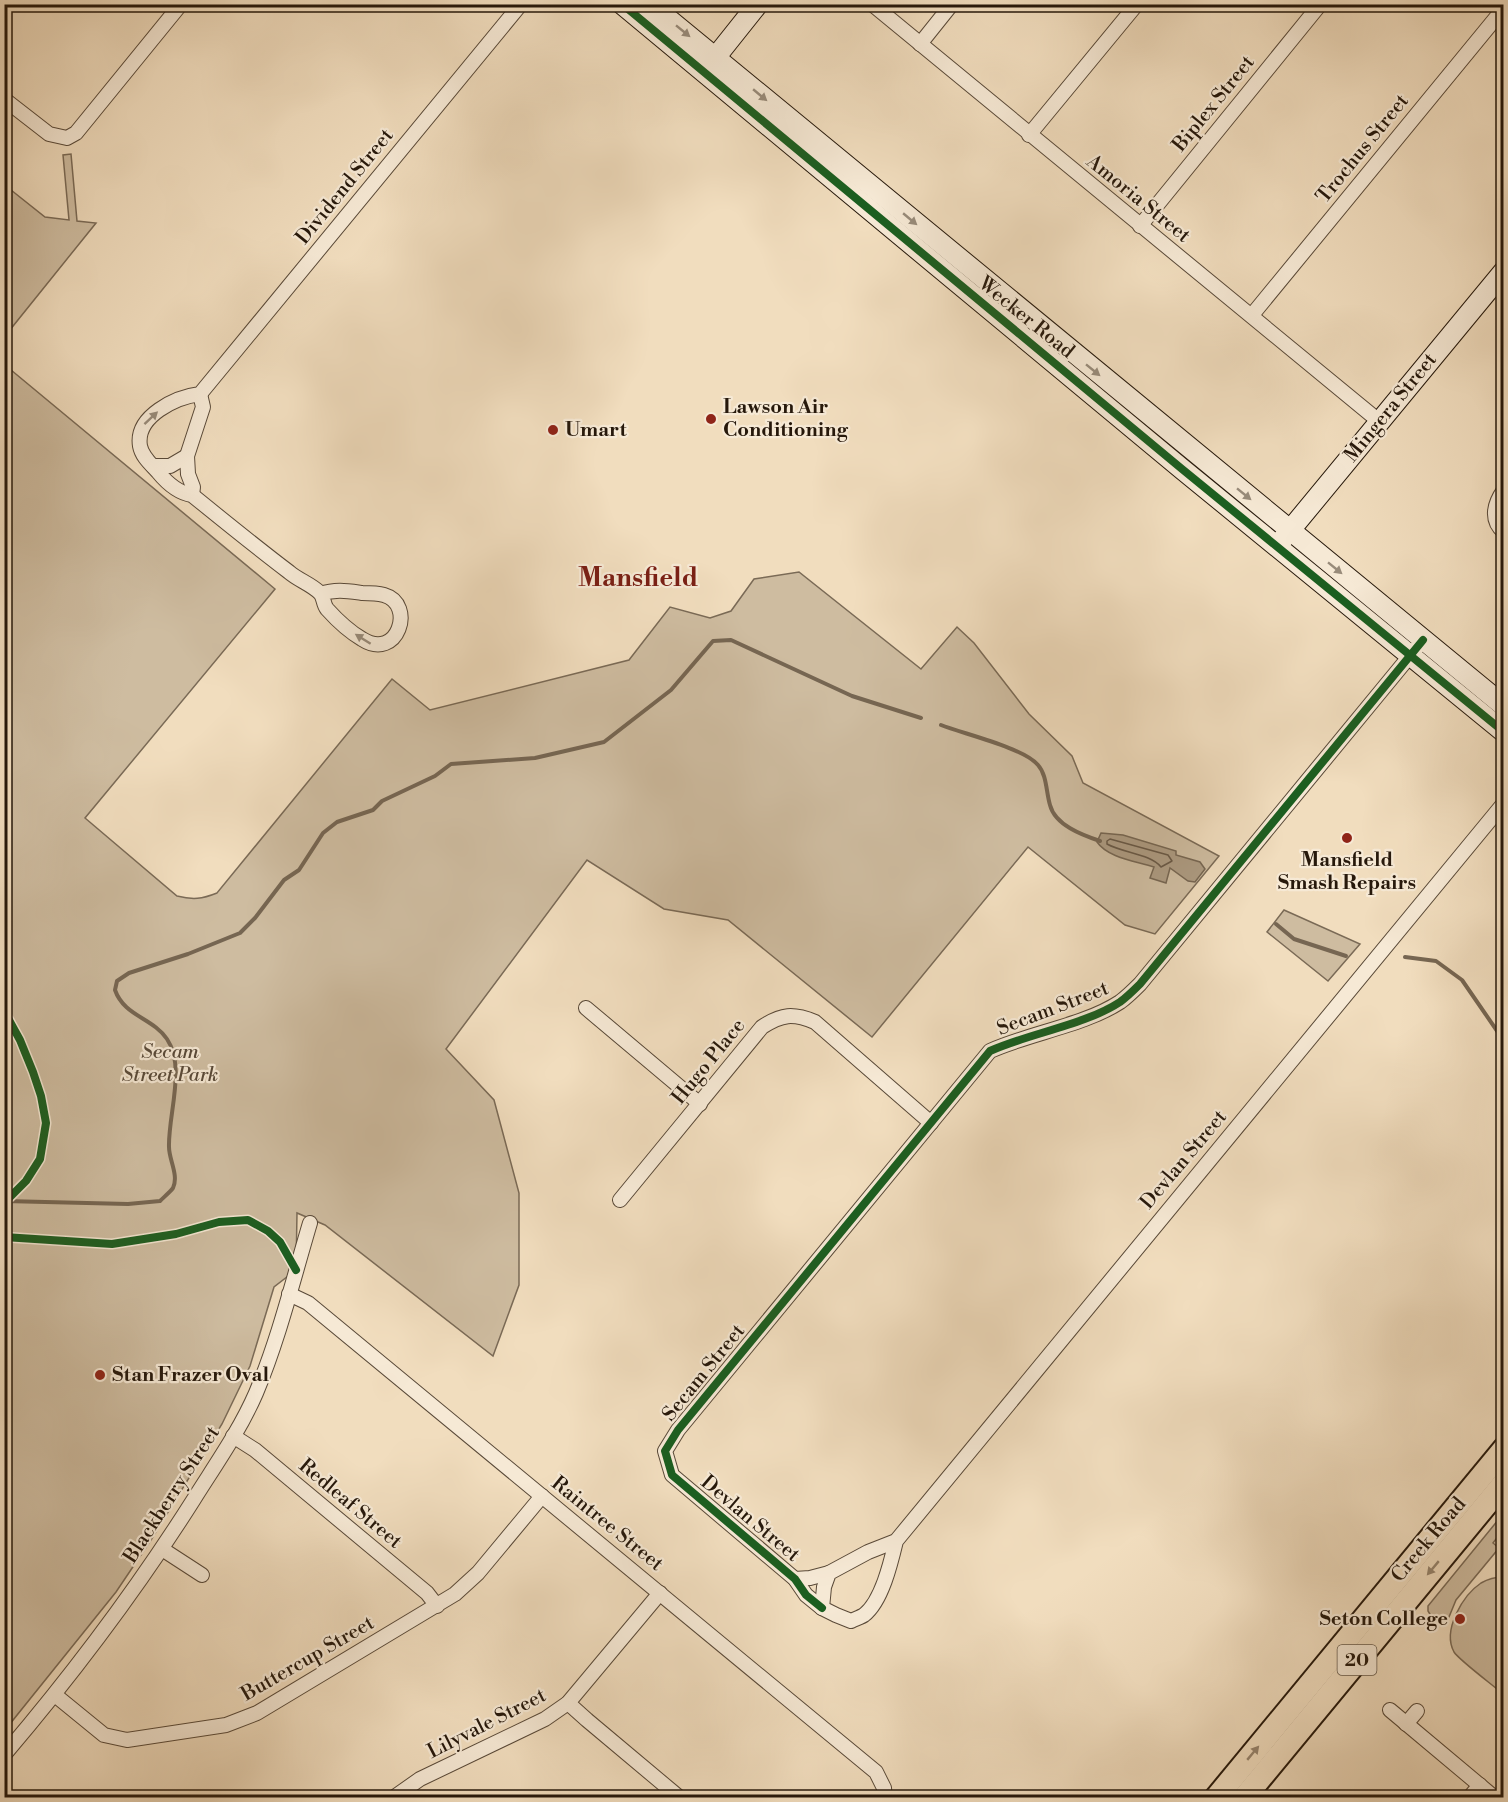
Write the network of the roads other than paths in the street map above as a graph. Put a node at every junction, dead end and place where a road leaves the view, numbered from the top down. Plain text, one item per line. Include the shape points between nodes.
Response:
1 (181, 4) edge
2 (521, 4) edge
3 (622, 4) edge
4 (650, 4) edge
5 (758, 4) edge
6 (872, 4) edge
7 (952, 4) edge
8 (1137, 4) edge
9 (1318, 7) dead end
10 (1503, 8) edge
11 (920, 44) junction
12 (709, 65) junction
13 (4, 99) edge
14 (1029, 135) junction
15 (1140, 226) junction
16 (1503, 271) edge
17 (1252, 315) junction
18 (200, 394) junction
19 (1380, 422) junction
20 (187, 456) junction
21 (153, 466) junction
22 (1503, 490) edge
23 (192, 495) junction
24 (1503, 532) edge
25 (1284, 538) junction
26 (321, 594) junction
27 (1416, 648) junction
28 (1503, 706) edge
29 (1503, 732) edge
30 (1503, 803) edge
31 (586, 1008) dead end
32 (700, 1104) junction
33 (931, 1123) junction
34 (620, 1200) dead end
35 (310, 1223) dead end
36 (289, 1294) junction
37 (233, 1437) junction
38 (1503, 1449) edge
39 (665, 1451) joint
40 (1503, 1483) edge
41 (542, 1496) junction
42 (896, 1540) junction
43 (162, 1549) junction
44 (829, 1573) junction
45 (202, 1575) dead end
46 (795, 1580) junction
47 (660, 1593) junction
48 (437, 1606) junction
49 (822, 1608) junction
50 (55, 1695) junction
51 (568, 1703) junction
52 (1390, 1710) dead end
53 (1417, 1711) dead end
54 (1406, 1724) junction
55 (4, 1755) edge
56 (1480, 1785) junction
57 (393, 1797) edge
58 (680, 1797) edge
59 (885, 1797) edge
60 (1216, 1797) edge
61 (1244, 1797) edge
62 (1469, 1797) edge
63 (1495, 1797) edge

1 - 13 street via 76,133 67,138 50,134
2 - 18 street, Dividend Street
3 - 12 street, Wecker Road
4 -> 12 street, Wecker Road
5 - 12 street
6 - 11 street, Amoria Street
7 - 11 street
8 - 14 street
9 - 15 street, Biplex Street
10 - 17 street, Trochus Street
11 - 14 street, Amoria Street
12 - 25 street, Wecker Road
14 - 15 street, Amoria Street
15 - 17 street, Amoria Street
16 - 19 street, Mingera Street
17 - 19 street, Amoria Street
18 - 20 street via 203,407
21 -> 18 street via 140,446 144,424 163,408 186,396
19 - 25 street, Mingera Street
20 - 21 street via 170,466
20 - 23 street via 194,487
21 - 23 street via 183,494
22 - 24 street via 1494,516
23 - 26 street
25 - 27 street, Wecker Road
26 -> 26 street via 332,590 385,595 399,608 397,633 382,645 371,644 326,608
27 - 28 street, Wecker Road
27 - 29 street, Wecker Road
27 - 33 street, Secam Street via 1140,984 1119,1002 1084,1018 990,1051
30 - 42 street, Devlan Street
31 - 32 street
32 - 33 street, Hugo Place via 762,1027 791,1015 814,1022
32 - 34 street, Hugo Place
33 - 39 street, Secam Street via 678,1430
35 - 36 street, Blackberry Street
36 - 37 street, Blackberry Street via 266,1367
36 - 41 street, Raintree Street via 308,1303
37 - 43 street, Blackberry Street
37 - 48 street, Redleaf Street via 255,1450 427,1593
60 -> 38 main road, Creek Road / 20
39 - 46 street, Devlan Street via 672,1475
40 -> 61 main road, Creek Road / 20
41 - 47 street, Raintree Street
41 - 48 street, Buttercup Street via 478,1573
42 - 44 street, Devlan Street
42 - 49 street, Devlan Street via 876,1599 864,1615 851,1621
43 - 45 street
43 - 50 street, Blackberry Street
44 - 46 street, Devlan Street
44 - 49 street
46 - 49 street, Devlan Street
47 - 51 street, Lilyvale Street
47 - 59 street, Raintree Street via 876,1772
48 - 50 street, Buttercup Street via 256,1713 226,1725 127,1740 104,1735
50 - 55 street, Blackberry Street
51 - 57 street, Lilyvale Street via 545,1719 420,1779
51 - 58 street
52 - 54 street
53 - 54 street
54 - 56 street
56 - 62 street
56 - 63 street

